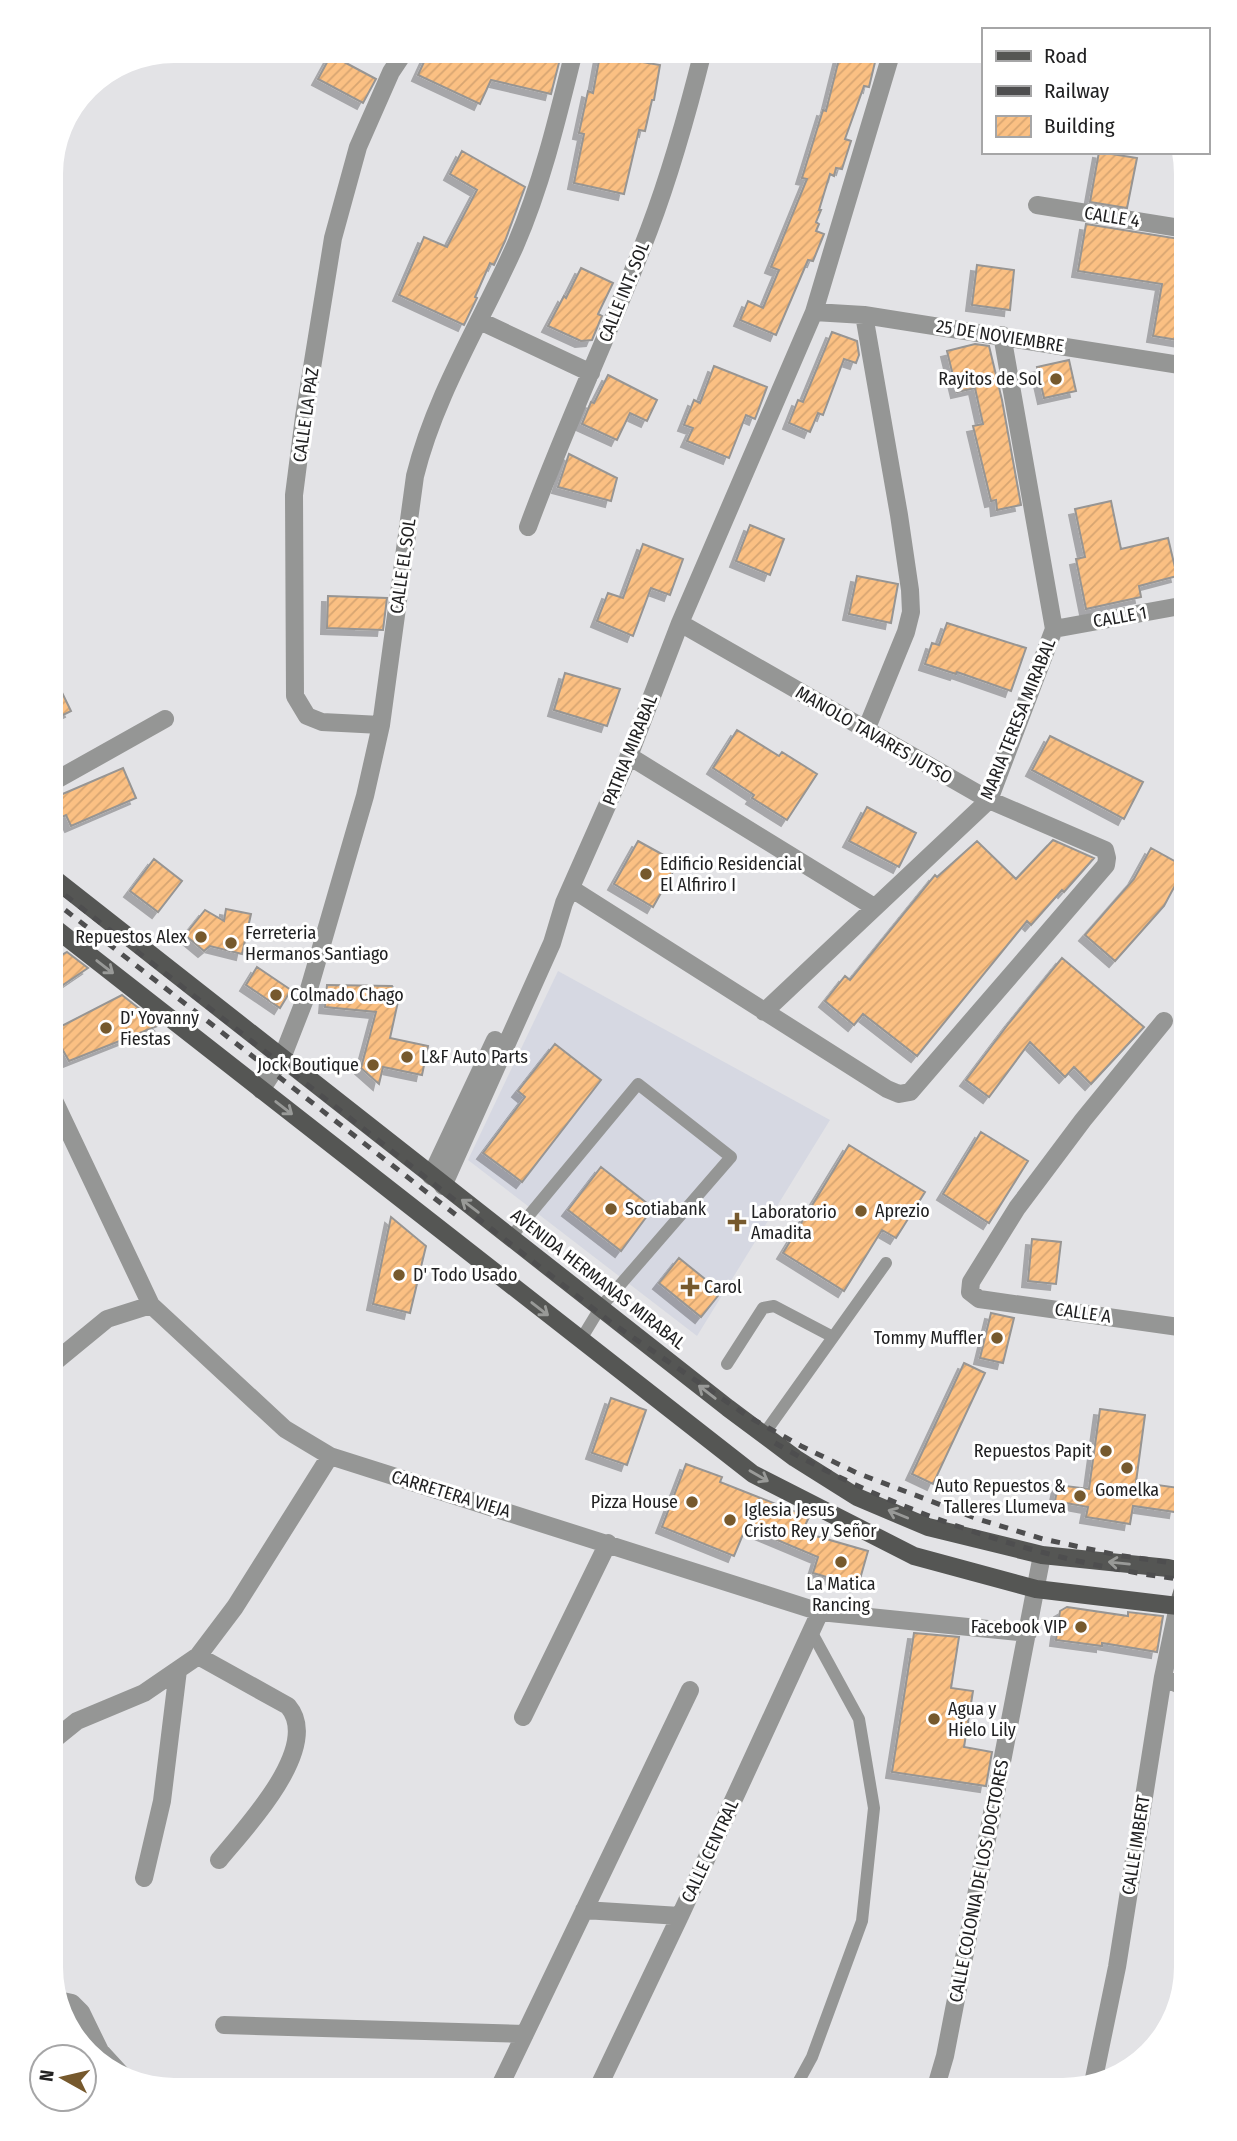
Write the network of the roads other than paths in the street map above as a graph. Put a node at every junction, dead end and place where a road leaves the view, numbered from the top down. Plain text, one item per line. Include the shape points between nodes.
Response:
1 (397, 63) edge
2 (571, 63) edge
3 (700, 63) edge
4 (888, 63) edge
5 (1037, 205) dead end
6 (1174, 227) edge
7 (814, 312) junction
8 (864, 315) junction
9 (480, 321) junction
10 (1002, 335) junction
11 (1174, 364) edge
12 (591, 373) junction
13 (528, 527) dead end
14 (1174, 607) edge
15 (680, 623) junction
16 (1054, 629) junction
17 (165, 719) dead end
18 (381, 725) junction
19 (866, 730) junction
20 (629, 756) junction
21 (63, 776) edge
22 (989, 800) junction
23 (63, 885) edge
24 (568, 896) junction
25 (874, 907) junction
26 (63, 934) edge
27 (764, 1012) junction
28 (1164, 1021) dead end
29 (282, 1058) junction
30 (261, 1090) junction
31 (63, 1119) edge
32 (437, 1181) junction
33 (510, 1237) junction
34 (886, 1264) dead end
35 (151, 1305) junction
36 (600, 1308) junction
37 (1174, 1326) edge
38 (833, 1337) junction
39 (580, 1340) junction
40 (63, 1355) edge
41 (727, 1364) dead end
42 (764, 1434) junction
43 (330, 1456) junction
44 (608, 1544) junction
45 (1042, 1555) junction
46 (1174, 1569) edge
47 (1036, 1589) junction
48 (1174, 1606) edge
49 (820, 1612) junction
50 (811, 1631) junction
51 (1028, 1633) junction
52 (1174, 1636) edge
53 (198, 1656) junction
54 (178, 1670) junction
55 (1163, 1677) junction
56 (1174, 1682) edge
57 (691, 1690) dead end
58 (523, 1717) dead end
59 (63, 1732) edge
60 (219, 1860) dead end
61 (144, 1878) dead end
62 (584, 1910) junction
63 (680, 1916) junction
64 (69, 2002) edge
65 (224, 2025) dead end
66 (525, 2034) junction
67 (97, 2046) edge
68 (1095, 2073) edge
69 (504, 2078) edge
70 (603, 2078) edge
71 (801, 2078) edge
72 (939, 2078) edge

1 - 18 street, CALLE LA PAZ via 358,147 333,238 294,495 295,696 307,716 322,722
2 - 9 street, CALLE EL SOL via 541,176
3 - 12 street, CALLE INT. SOL via 650,228
4 - 7 street, PATRIA MIRABAL
5 - 6 street, CALLE 4
7 - 8 street, 25 DE NOVIEMBRE
7 - 15 street, PATRIA MIRABAL
8 - 10 street, 25 DE NOVIEMBRE
8 - 19 street via 911,612
9 - 12 street
9 - 18 street, CALLE EL SOL via 431,422 415,476
10 - 11 street, 25 DE NOVIEMBRE
10 - 16 street, MARIA TERESA MIRABAL
12 - 13 street, CALLE INT. SOL
14 - 16 street, CALLE 1
15 - 19 street, MANOLO TAVARES JUTSO
15 - 20 street, PATRIA MIRABAL
16 - 22 street, MARIA TERESA MIRABAL
17 - 21 street
18 - 29 street, CALLE EL SOL via 309,989
19 - 22 street, MANOLO TAVARES JUTSO
20 - 24 street, PATRIA MIRABAL
20 - 25 street
22 - 25 street, MARIA TERESA MIRABAL
22 - 27 street, MANOLO TAVARES JUTSO via 1105,850 1106,865 910,1092 887,1089
23 - 29 main road, AVENIDA HERMANAS MIRABAL
24 - 27 street
24 - 32 street, PATRIA MIRABAL via 552,943
25 - 27 street, MARIA TERESA MIRABAL
26 -> 30 main road
28 - 37 street, CALLE A via 1017,1208 971,1282 970,1292 979,1298
29 - 30 street, CALLE EL SOL
29 - 32 main road, AVENIDA HERMANAS MIRABAL
30 -> 39 main road
31 - 35 street, CARRETERA VIEJA
33 -> 32 main road, AVENIDA HERMANAS MIRABAL
33 - 36 main road, AVENIDA HERMANAS MIRABAL
33 - 36 lane via 638,1084 731,1157
34 - 38 lane
35 - 40 street via 107,1319
35 - 43 street, CARRETERA VIEJA via 285,1429
36 - 39 lane
42 -> 36 main road, AVENIDA HERMANAS MIRABAL
38 - 41 lane via 768,1306
38 - 42 lane
39 -> 47 main road via 753,1474 914,1556
45 -> 42 main road, AVENIDA HERMANAS MIRABAL via 928,1527 857,1497
43 - 44 street, CARRETERA VIEJA
43 - 53 street
44 - 49 street, CARRETERA VIEJA
44 - 58 street
46 -> 45 main road, AVENIDA HERMANAS MIRABAL
45 - 47 street, CALLE COLONIA DE LOS DOCTORES
47 - 48 main road
47 - 51 street, CALLE COLONIA DE LOS DOCTORES
49 - 50 street, CALLE CENTRAL
49 - 51 street, CARRETERA VIEJA
50 - 63 street, CALLE CENTRAL
50 - 71 lane via 859,1719 874,1808 862,1921
51 - 72 street, CALLE COLONIA DE LOS DOCTORES
52 - 55 street, CALLE IMBERT
53 - 54 street
53 - 60 street via 288,1706 296,1715 293,1749 276,1788
54 - 59 street via 144,1693 77,1721
54 - 61 street via 162,1801
55 - 56 street
55 - 68 street, CALLE IMBERT via 1117,1967
57 - 62 street
62 - 63 street
62 - 66 street
63 - 70 street, CALLE CENTRAL
64 - 67 street via 81,2011
65 - 66 street
66 - 69 street

